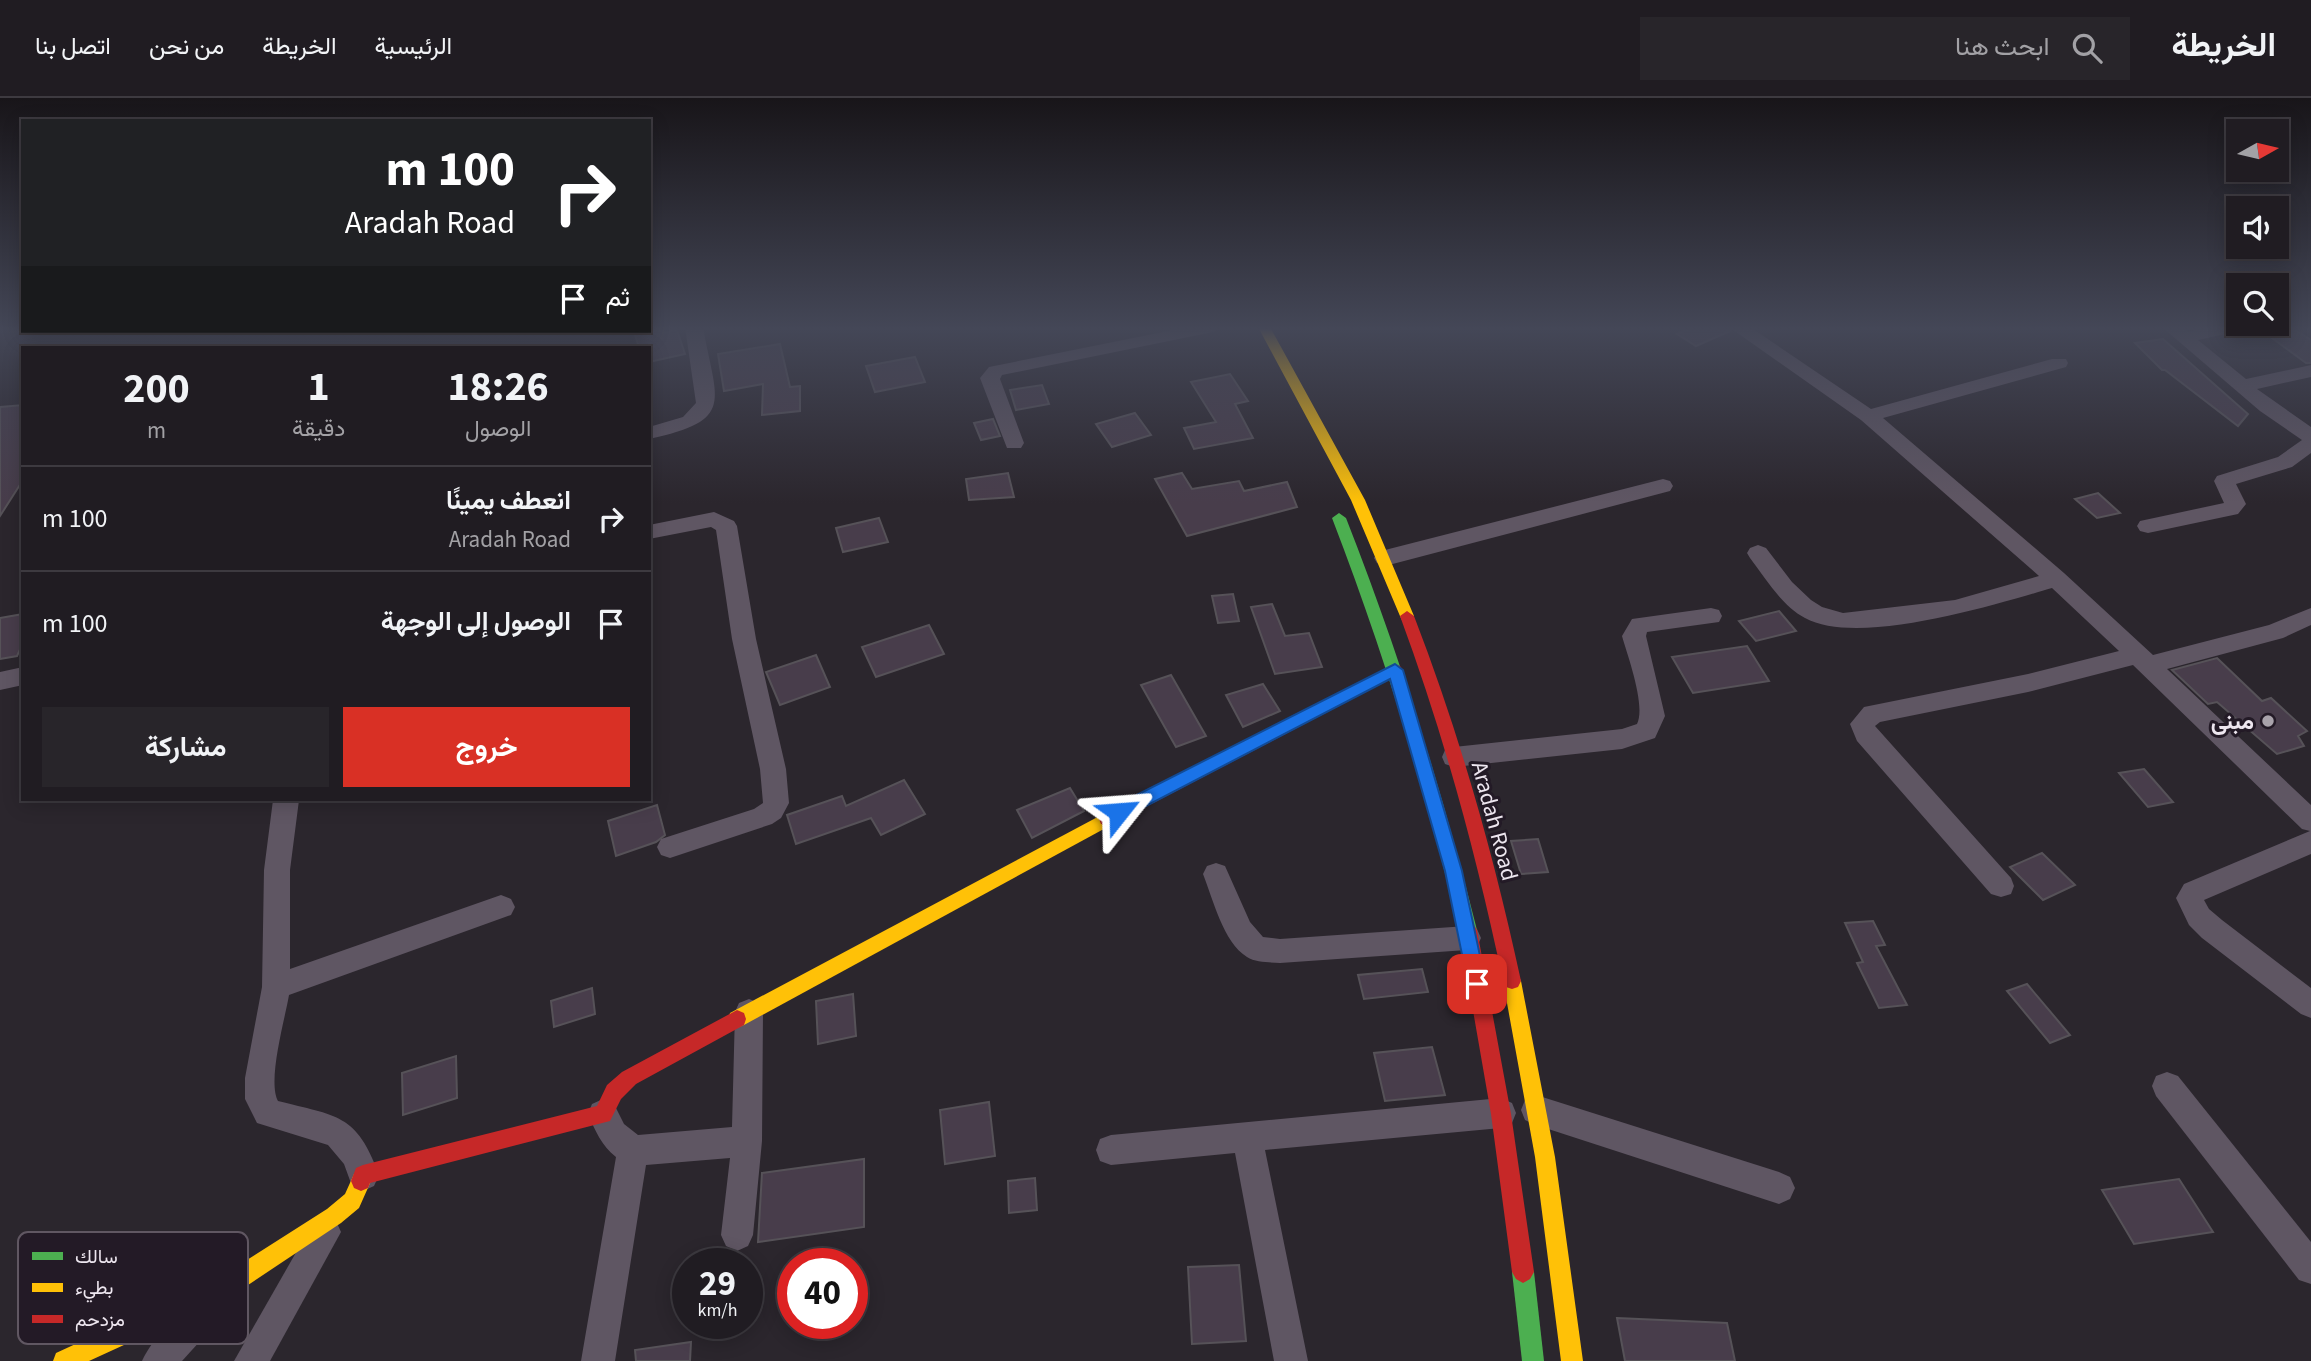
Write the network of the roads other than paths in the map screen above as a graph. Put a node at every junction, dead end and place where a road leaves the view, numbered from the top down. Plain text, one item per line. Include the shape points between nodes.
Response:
1 (703, 386) edge
2 (993, 386) edge
3 (1297, 386) edge
4 (1824, 386) edge
5 (1976, 386) edge
6 (2242, 386) edge
7 (1868, 416) junction
8 (651, 432) edge
9 (2311, 436) edge
10 (1014, 443) dead end
11 (2311, 443) edge
12 (1663, 486) dead end
13 (1333, 504) dead end
14 (2148, 526) dead end
15 (651, 531) edge
16 (1758, 553) dead end
17 (1385, 558) junction
18 (2056, 579) junction
19 (1711, 616) dead end
20 (2311, 616) edge
21 (2143, 660) junction
22 (1395, 670) junction
23 (21, 676) edge
24 (0, 681) edge
25 (1454, 757) junction
26 (286, 801) edge
27 (2311, 821) edge
28 (2311, 842) edge
29 (670, 847) dead end
30 (1216, 874) dead end
31 (2001, 886) dead end
32 (501, 907) dead end
33 (1467, 938) junction
34 (276, 987) junction
35 (2311, 1005) edge
36 (749, 1012) junction
37 (2167, 1086) dead end
38 (1536, 1110) junction
39 (1501, 1112) junction
40 (603, 1114) junction
41 (1248, 1137) junction
42 (747, 1141) junction
43 (1111, 1150) dead end
44 (633, 1151) junction
45 (363, 1175) junction
46 (1779, 1188) dead end
47 (334, 1216) junction
48 (737, 1235) dead end
49 (2311, 1268) edge
50 (248, 1272) edge
51 (101, 1344) edge
52 (174, 1344) edge
53 (64, 1361) edge
54 (159, 1361) edge
55 (251, 1361) edge
56 (598, 1361) edge
57 (1291, 1361) edge
58 (1534, 1361) edge
59 (1572, 1361) edge

1 - 8 street via 703,414
2 - 10 street
3 - 17 main road, Aradah Road
4 - 7 street
5 - 7 street
6 - 9 street
7 - 18 street
11 - 14 street via 2285,462 2224,481 2235,504 2231,509
12 - 17 street
13 - 22 main road
15 - 29 street via 713,519 726,526 776,795 772,811 763,817
16 - 18 street via 1811,614 1843,621 1955,608
17 - 25 main road, Aradah Road
18 - 21 street
19 - 25 street via 1640,625 1634,636 1653,716 1646,731 1622,739
20 - 21 street via 2275,632
21 - 27 street
21 - 31 street via 1865,719 1866,734
22 - 33 main road via 1451,859
22 - 36 main road via 1166,787
23 - 24 street
25 - 38 main road, Aradah Road via 1490,888
26 - 34 street via 277,870
28 - 35 street via 2194,892 2190,898 2199,917 2212,929
30 - 33 street via 1240,930 1256,948 1280,951
32 - 34 street
33 - 39 main road
34 - 45 street via 260,1099 268,1113 332,1128 353,1147
36 - 40 main road via 629,1078 614,1092
36 - 42 street
37 - 49 street
38 - 46 street
38 - 59 main road, Aradah Road
39 - 41 street
39 - 58 main road
40 - 44 street via 613,1135
40 - 45 main road
41 - 43 street
41 - 57 street
42 - 44 street
42 - 48 street
44 - 56 street
45 - 47 main road via 352,1201
47 - 50 main road
47 - 55 street
51 - 53 main road
52 - 54 street

